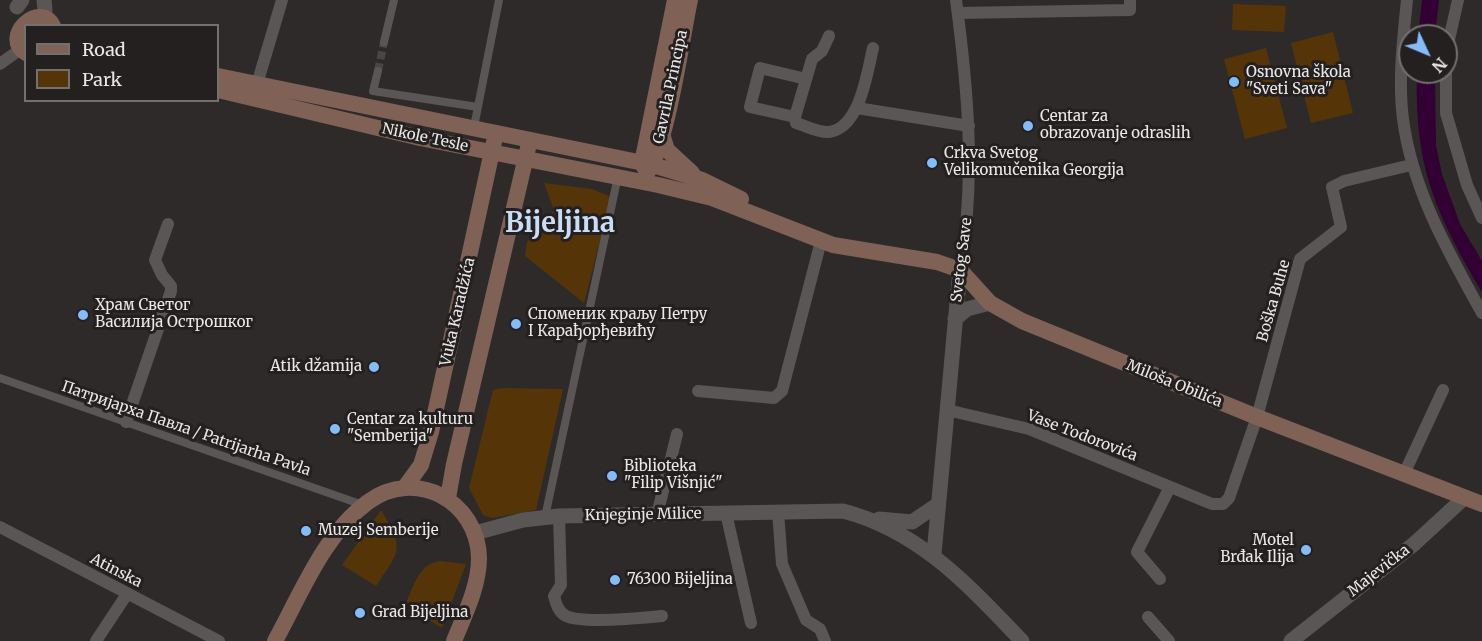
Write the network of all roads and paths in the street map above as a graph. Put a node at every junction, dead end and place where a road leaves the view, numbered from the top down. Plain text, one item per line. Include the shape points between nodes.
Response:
1 (282, 0) edge
2 (394, 0) edge
3 (499, 0) edge
4 (675, 0) edge
5 (690, 0) edge
6 (956, 0) edge
7 (1130, 0) edge
8 (1407, 0) edge
9 (1458, 0) edge
10 (45, 5) edge
11 (10, 13) edge
12 (958, 14) junction
13 (52, 24) edge
14 (1453, 24) edge
15 (829, 36) dead end
16 (384, 42) tunnel mouth
17 (873, 48) dead end
18 (14, 49) edge
19 (0, 64) edge
20 (378, 71) tunnel mouth
21 (219, 76) edge
22 (806, 79) junction
23 (1446, 84) edge
24 (219, 90) edge
25 (254, 92) junction
26 (478, 107) junction
27 (857, 108) junction
28 (795, 117) junction
29 (969, 126) junction
30 (474, 127) junction
31 (496, 131) junction
32 (655, 133) junction
33 (530, 138) junction
34 (492, 152) junction
35 (611, 156) junction
36 (526, 157) junction
37 (1412, 165) junction
38 (642, 173) junction
39 (702, 180) junction
40 (1482, 218) edge
41 (768, 219) junction
42 (168, 224) dead end
43 (821, 241) junction
44 (960, 270) junction
45 (990, 303) junction
46 (1482, 313) edge
47 (954, 319) junction
48 (0, 378) edge
49 (1443, 390) dead end
50 (698, 391) dead end
51 (947, 410) junction
52 (1257, 417) junction
53 (126, 422) junction
54 (677, 434) dead end
55 (1404, 474) junction
56 (1170, 487) junction
57 (413, 488) junction
58 (448, 498) junction
59 (1464, 498) junction
60 (1482, 504) edge
61 (937, 505) junction
62 (364, 506) junction
63 (778, 512) junction
64 (726, 513) junction
65 (657, 514) junction
66 (552, 517) junction
67 (872, 518) junction
68 (0, 527) edge
69 (475, 533) junction
70 (934, 554) junction
71 (1160, 579) dead end
72 (127, 594) junction
73 (662, 616) dead end
74 (1148, 617) dead end
75 (751, 623) dead end
76 (96, 641) edge
77 (219, 641) edge
78 (275, 641) edge
79 (454, 641) edge
80 (825, 641) edge
81 (1022, 641) edge
82 (1169, 641) edge
83 (1291, 641) edge

1 - 25 street
2 - 16 street
3 - 26 street
4 - 32 main road, Gavrila Principa
5 - 32 main road, Gavrila Principa
6 - 12 street, Svetog Save
7 - 12 street via 1130,10
8 - 37 street via 1401,86 1402,118
9 - 14 street
10 - 11 main road via 32,4
10 - 13 main road
11 - 18 main road via 4,33
12 - 29 street, Svetog Save
15 - 22 street via 822,51 812,59
17 - 27 street
18 - 19 street
20 - 26 street via 374,91
21 - 25 main road, Nikole Tesle
22 - 28 street
22 - 28 street via 760,68 750,107
23 - 40 street via 1446,113 1467,185
24 - 25 main road, Nikole Tesle
25 - 30 main road, Nikole Tesle
25 - 34 main road, Nikole Tesle via 420,138
26 - 30 street
27 - 28 street via 845,123 830,132 796,123
27 - 29 street
29 - 44 street, Svetog Save via 969,205
30 - 31 main road, Nikole Tesle
31 - 33 main road, Nikole Tesle
31 - 34 main road, Vuka Karadžića
32 - 35 main road via 631,149
32 - 38 main road, Gavrila Principa
32 - 39 main road via 675,160
33 - 35 main road, Nikole Tesle
33 - 36 main road, Vuka Karadžića
34 - 36 main road, Nikole Tesle
34 - 57 main road, Vuka Karadžića via 431,432
35 - 38 main road, Nikole Tesle
36 - 38 main road, Nikole Tesle
36 - 58 main road, Vuka Karadžića
37 - 46 street via 1428,208
37 - 52 street, Boška Buhe via 1344,181 1332,188 1341,227 1300,259
38 - 39 main road
38 - 41 main road
38 - 66 street
39 - 41 main road via 745,200
41 - 43 main road
42 - 53 street via 154,260 171,291
43 - 44 main road via 881,255 937,262
43 - 50 street via 782,391 774,398
44 - 45 main road, Miloša Obilića
44 - 47 street, Svetog Save
45 - 47 street via 967,309
45 - 52 main road, Miloša Obilića via 1022,321
47 - 51 street, Svetog Save
48 - 53 street, Патријарха Павла / Patrijarha Pavla
49 - 55 street
51 - 56 street, Vase Todorovića via 1029,429
51 - 61 street, Svetog Save
52 - 55 main road, Miloša Obilića
52 - 56 street, Vase Todorovića via 1223,504 1212,504
53 - 62 street, Патријарха Павла / Patrijarha Pavla
54 - 65 street
55 - 59 main road, Miloša Obilića
56 - 71 street via 1137,552
57 - 58 main road
57 - 62 main road via 379,495
58 - 69 main road via 467,517
59 - 60 main road, Miloša Obilića
59 - 83 street, Majevička via 1414,544
61 - 67 street via 912,522
61 - 70 street, Svetog Save
62 - 78 main road via 339,529
63 - 64 street, Knjeginje Milice
63 - 67 street, Knjeginje Milice via 843,512
63 - 80 street via 782,564 806,620 820,629
64 - 65 street, Knjeginje Milice
64 - 75 street
65 - 66 street, Knjeginje Milice
66 - 69 street, Knjeginje Milice
66 - 73 street via 561,585 554,596 557,608 566,616 579,618
67 - 70 street, Knjeginje Milice
68 - 72 street, Atinska
69 - 79 main road via 479,559 476,576
70 - 81 street, Knjeginje Milice
72 - 76 street
72 - 77 street, Atinska
74 - 82 street

